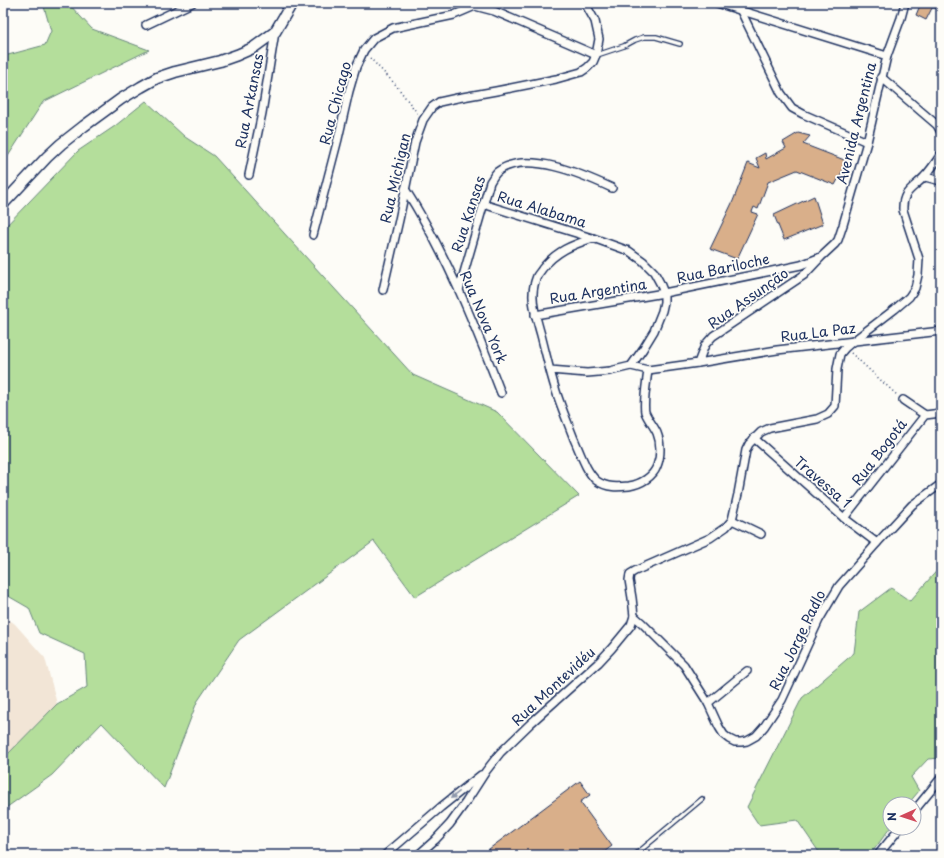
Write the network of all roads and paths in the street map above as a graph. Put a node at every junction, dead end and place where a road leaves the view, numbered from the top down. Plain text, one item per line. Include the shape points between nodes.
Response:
1 (192, 3) edge
2 (292, 3) edge
3 (468, 3) edge
4 (490, 3) edge
5 (585, 3) edge
6 (717, 3) edge
7 (905, 3) edge
8 (475, 6) junction
9 (494, 11) junction
10 (741, 11) junction
11 (146, 24) dead end
12 (275, 32) junction
13 (680, 44) dead end
14 (363, 51) junction
15 (596, 55) junction
16 (887, 56) junction
17 (881, 77) junction
18 (423, 120) junction
19 (941, 132) edge
20 (867, 142) junction
21 (941, 154) edge
22 (248, 175) dead end
23 (925, 177) junction
24 (941, 181) edge
25 (612, 188) dead end
26 (405, 189) junction
27 (3, 204) edge
28 (483, 204) junction
29 (313, 235) dead end
30 (593, 238) junction
31 (831, 249) joint
32 (821, 257) junction
33 (383, 290) dead end
34 (459, 290) junction
35 (664, 293) junction
36 (536, 315) junction
37 (941, 331) edge
38 (852, 342) junction
39 (844, 348) junction
40 (698, 363) junction
41 (630, 366) junction
42 (550, 370) junction
43 (648, 370) junction
44 (501, 393) dead end
45 (903, 400) joint
46 (941, 413) edge
47 (925, 415) junction
48 (754, 438) junction
49 (941, 484) edge
50 (844, 518) junction
51 (732, 520) junction
52 (761, 534) dead end
53 (877, 543) junction
54 (634, 616) junction
55 (747, 671) dead end
56 (708, 703) junction
57 (486, 771) junction
58 (941, 778) edge
59 (702, 799) dead end
60 (922, 801) edge
61 (893, 836) edge
62 (385, 855) edge
63 (418, 855) edge
64 (635, 855) edge
65 (878, 855) edge

1 - 11 street
2 - 12 main road
3 - 8 street
4 - 9 street
5 - 15 street via 597,27 599,38
6 - 10 street
7 - 16 street, Avenida Argentina
8 - 9 street
8 - 14 street, Rua Chicago via 454,15 393,28 374,38
9 - 15 street
10 - 16 street
10 - 20 street via 781,93 792,108
12 - 22 street, Rua Arkansas via 262,113
12 - 27 main road via 253,48 237,55 157,78 121,99 61,144
13 - 15 lane via 656,37 644,37
14 - 18 path via 395,84
14 - 29 street, Rua Chicago via 349,91
15 - 18 street, Rua Michigan via 587,68 573,75 438,102
16 - 17 street, Avenida Argentina
17 - 19 street via 937,125
17 - 20 street, Avenida Argentina
18 - 26 street, Rua Michigan via 415,142
20 - 31 street, Avenida Argentina via 838,240
21 - 23 street
23 - 24 street
23 - 38 street via 903,201 903,210 918,259 918,275 914,288 895,309
25 - 28 street, Rua Kansas via 569,170 542,164 521,163 504,167 496,173 490,182
26 - 33 street, Rua Michigan
26 - 34 street, Rua Nova York
28 - 30 street, Rua Alabama
28 - 34 street, Rua Kansas
30 - 35 street, Rua Alabama via 629,251 654,272
30 - 36 street via 558,253 537,276 533,295
31 - 32 street, Rua Bariloche
32 - 35 street, Rua Bariloche via 801,264
32 - 40 street, Rua Assunção via 804,275 713,336 705,346
34 - 44 street, Rua Nova York
35 - 36 street, Rua Argentina
35 - 41 street via 662,311 654,331
36 - 42 street
37 - 38 street, Rua La Paz
38 - 39 street
38 - 40 street, Rua La Paz via 777,350
39 - 45 path
39 - 48 street via 837,369 835,406 828,414 817,419 770,428
40 - 43 street
41 - 42 street via 587,373
41 - 43 street
42 - 43 street via 558,398 592,476 604,485 620,487 636,485 645,480 653,473 659,460 657,433 645,412
45 - 47 street
46 - 47 street, Rua Bogotá
47 - 50 street, Rua Bogotá
48 - 50 street, Travessa 1
48 - 51 street via 746,450
49 - 53 street, Rua Jorge Padlo via 912,505
50 - 53 street, Travessa 1
51 - 52 street
51 - 54 street via 710,538 630,574
53 - 56 street, Rua Jorge Padlo via 839,586 819,620 782,700 756,736 741,742 729,739 719,727
54 - 56 street via 684,666
54 - 57 street, Rua Montevidéu via 631,625 603,658 531,723 500,753
55 - 56 street
57 -> 62 street, Rua Montevidéu
57 - 63 street, Rua Montevidéu via 450,824
58 - 60 street
59 - 64 lane
61 - 65 street

